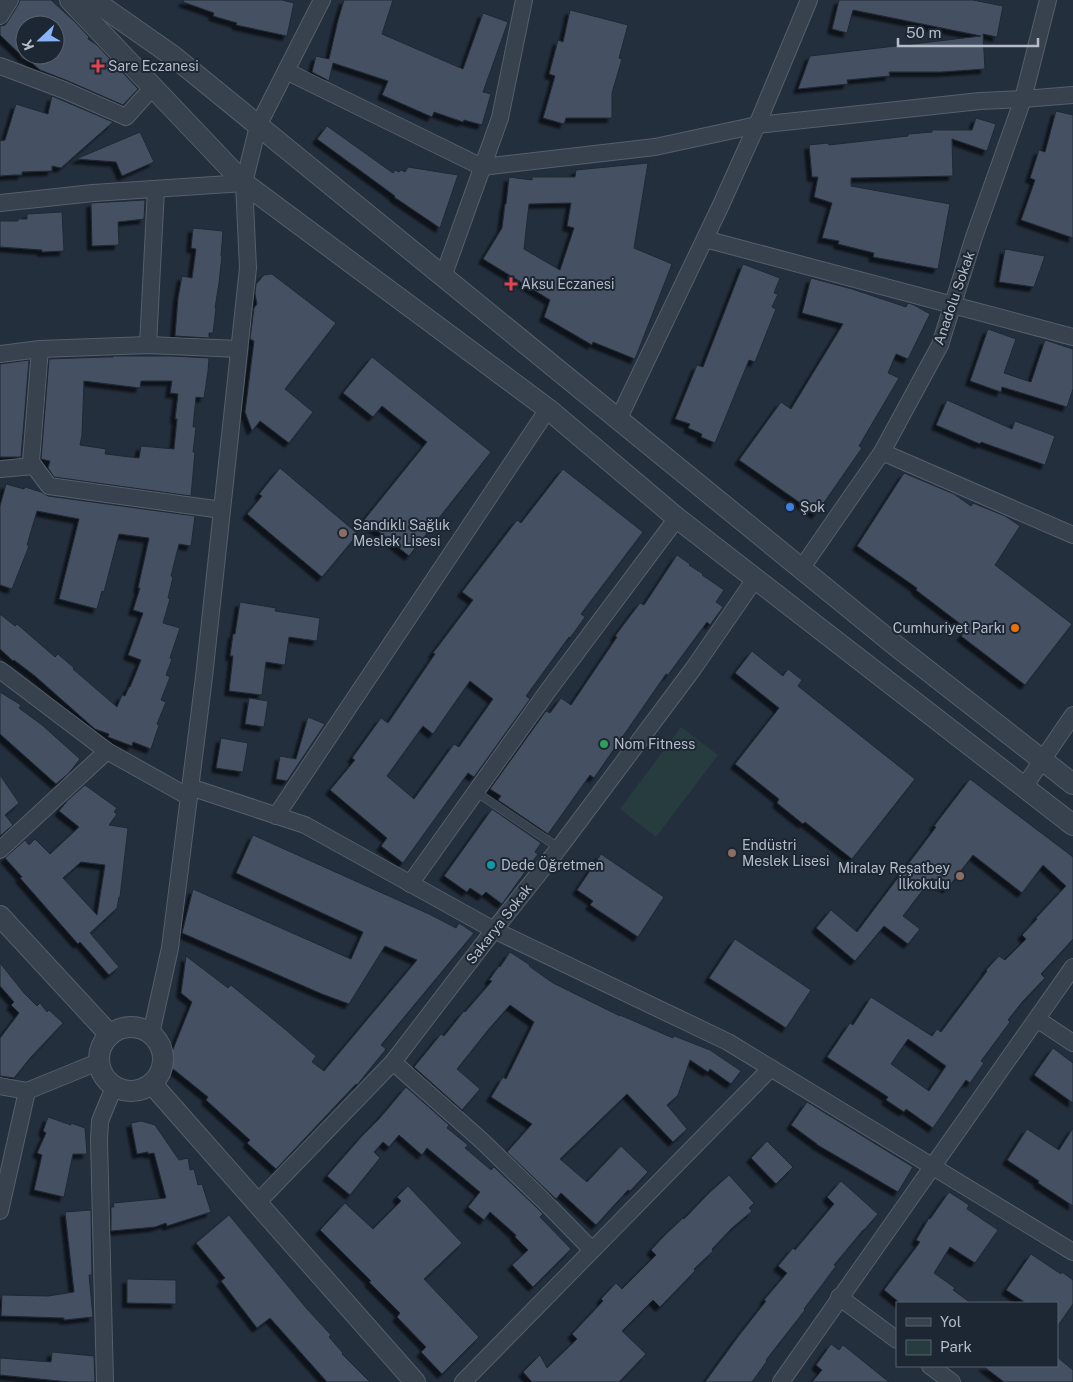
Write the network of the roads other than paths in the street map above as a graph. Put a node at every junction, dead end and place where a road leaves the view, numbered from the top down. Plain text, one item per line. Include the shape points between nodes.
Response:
1 (10, 0) edge
2 (70, 0) edge
3 (93, 0) edge
4 (322, 0) edge
5 (524, 0) edge
6 (809, 0) edge
7 (1048, 0) edge
8 (115, 7) edge
9 (0, 15) edge
10 (0, 66) edge
11 (286, 72) junction
12 (153, 87) junction
13 (1073, 95) edge
14 (1023, 99) junction
15 (757, 124) junction
16 (258, 126) junction
17 (482, 167) junction
18 (244, 183) junction
19 (156, 189) junction
20 (0, 203) edge
21 (704, 239) junction
22 (443, 277) junction
23 (953, 305) junction
24 (1073, 337) edge
25 (148, 345) junction
26 (40, 349) junction
27 (239, 349) junction
28 (0, 354) edge
29 (548, 409) junction
30 (618, 420) junction
31 (882, 452) junction
32 (34, 466) junction
33 (0, 469) edge
34 (222, 510) junction
35 (677, 518) junction
36 (1073, 535) edge
37 (801, 568) junction
38 (755, 579) junction
39 (0, 670) edge
40 (1073, 716) edge
41 (106, 751) junction
42 (1043, 761) junction
43 (1073, 784) edge
44 (1024, 787) junction
45 (189, 792) junction
46 (476, 792) junction
47 (276, 816) junction
48 (1073, 825) edge
49 (559, 848) junction
50 (0, 850) edge
51 (410, 884) junction
52 (0, 916) edge
53 (494, 930) junction
54 (1073, 967) edge
55 (1037, 1019) junction
56 (151, 1034) junction
57 (110, 1035) junction
58 (1073, 1044) edge
59 (98, 1062) junction
60 (393, 1062) junction
61 (771, 1068) junction
62 (152, 1084) junction
63 (0, 1086) edge
64 (114, 1087) junction
65 (27, 1091) junction
66 (933, 1167) junction
67 (257, 1203) junction
68 (0, 1211) edge
69 (592, 1250) junction
70 (1073, 1252) edge
71 (839, 1297) junction
72 (896, 1339) edge
73 (931, 1367) edge
74 (104, 1382) edge
75 (414, 1382) edge
76 (463, 1382) edge
77 (781, 1382) edge
78 (952, 1382) edge

1 - 9 street
2 - 12 street
3 - 8 street
4 - 11 street
5 - 17 street via 500,118
6 - 15 street
7 - 14 street, Anadolu Sokak
8 - 16 street
10 - 12 street via 126,117
11 - 16 street
11 - 17 street
12 - 18 street
13 - 14 street
14 - 15 street via 980,100
14 - 23 street, Anadolu Sokak
15 - 17 street via 655,147
15 - 21 street
16 - 18 street
16 - 22 street
17 - 22 street
18 - 19 street
18 - 27 street via 248,268
18 - 29 street
19 - 20 street
19 - 25 street
21 - 23 street
21 - 30 street
22 - 30 street
23 - 24 street
23 - 31 street, Anadolu Sokak via 940,345
25 - 26 street
25 - 27 street
26 - 28 street
26 - 32 street via 31,462
27 - 34 street
29 - 35 street
29 - 47 street
30 - 37 street
31 - 36 street
31 - 37 street, Anadolu Sokak
32 - 33 street
32 - 34 street via 49,486
34 - 45 street
35 - 38 street
35 - 46 street
37 - 42 street
38 - 44 street
38 - 49 street, Sakarya Sokak via 693,669
39 - 41 street
40 - 42 street
41 - 45 street
41 - 50 street
42 - 43 street
42 - 44 street
44 - 48 street
45 - 47 street
45 - 56 street via 170,948
46 - 49 lane
46 - 51 street
47 - 51 street via 305,825
49 - 53 street, Sakarya Sokak
51 - 53 street
52 - 57 street
53 - 60 street, Sakarya Sokak
53 - 61 street via 728,1042
54 - 55 street
55 - 58 street
55 - 66 street
56 - 57 street via 131,1027
56 - 62 street via 159,1043 163,1059 159,1076
57 - 59 street via 103,1042
59 - 64 street via 106,1080
59 - 65 street
60 - 67 street, Sakarya Sokak
60 - 69 street via 481,1140
61 - 66 street
61 - 69 street
62 - 64 street via 133,1092
62 - 67 street
63 - 65 street
64 - 74 street via 100,1121 99,1140
65 - 68 street
66 - 70 street
66 - 71 street
67 - 75 street
69 - 76 street
71 - 72 street
71 - 77 street
73 - 78 street

